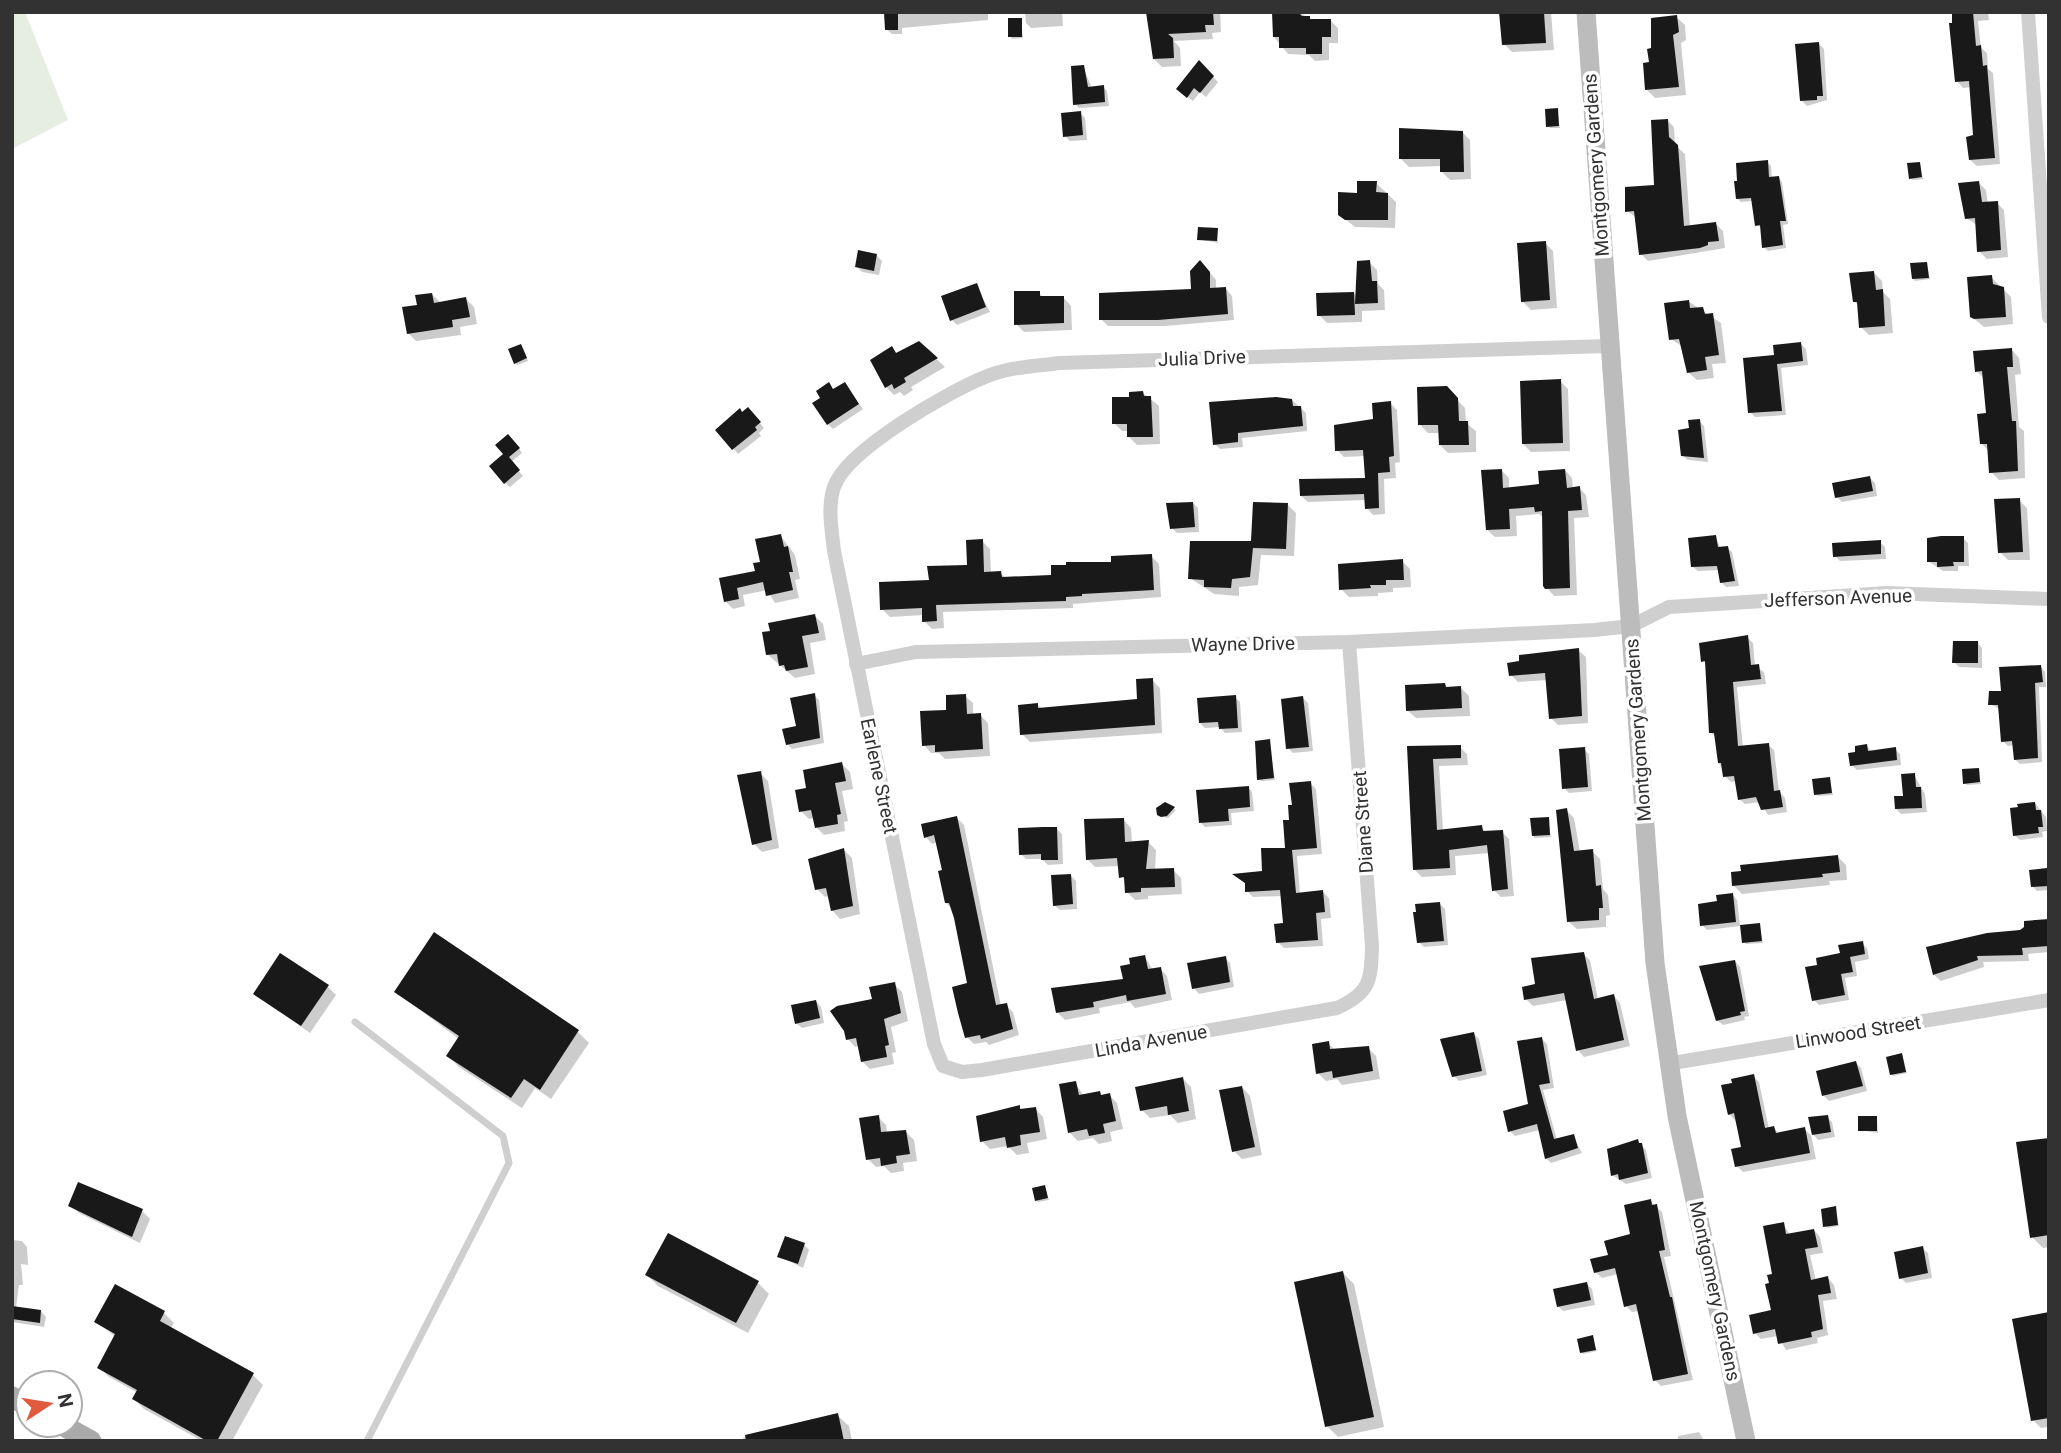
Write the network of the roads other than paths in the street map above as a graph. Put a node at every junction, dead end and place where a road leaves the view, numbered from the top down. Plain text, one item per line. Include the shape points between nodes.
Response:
1 (1586, 12) edge
2 (2028, 12) edge
3 (2049, 317) edge
4 (1608, 346) junction
5 (835, 485) joint
6 (2049, 599) edge
7 (1631, 626) junction
8 (1349, 642) junction
9 (856, 664) junction
10 (1359, 998) joint
11 (2049, 1000) edge
12 (355, 1022) dead end
13 (1667, 1064) junction
14 (943, 1066) joint
15 (367, 1441) edge
16 (1746, 1441) edge

1 - 4 street, Montgomery Gardens
2 - 3 street
4 - 5 street, Julia Drive via 1060,363 1021,368 987,376 953,393 870,444
4 - 7 street, Montgomery Gardens
5 - 9 street, Earlene Street via 830,516 834,551
6 - 7 street, Jefferson Avenue via 1887,593 1669,607
7 - 8 street, Wayne Drive
7 - 13 street, Montgomery Gardens via 1655,963
8 - 9 street, Wayne Drive via 916,652
8 - 10 street, Diane Street via 1372,946 1371,977
9 - 14 street, Earlene Street via 934,1044
10 - 14 street, Linda Avenue via 1337,1008 982,1070 962,1072
11 - 13 street, Linwood Street
12 - 15 lane via 503,1136 509,1163
13 - 16 street, Montgomery Gardens

